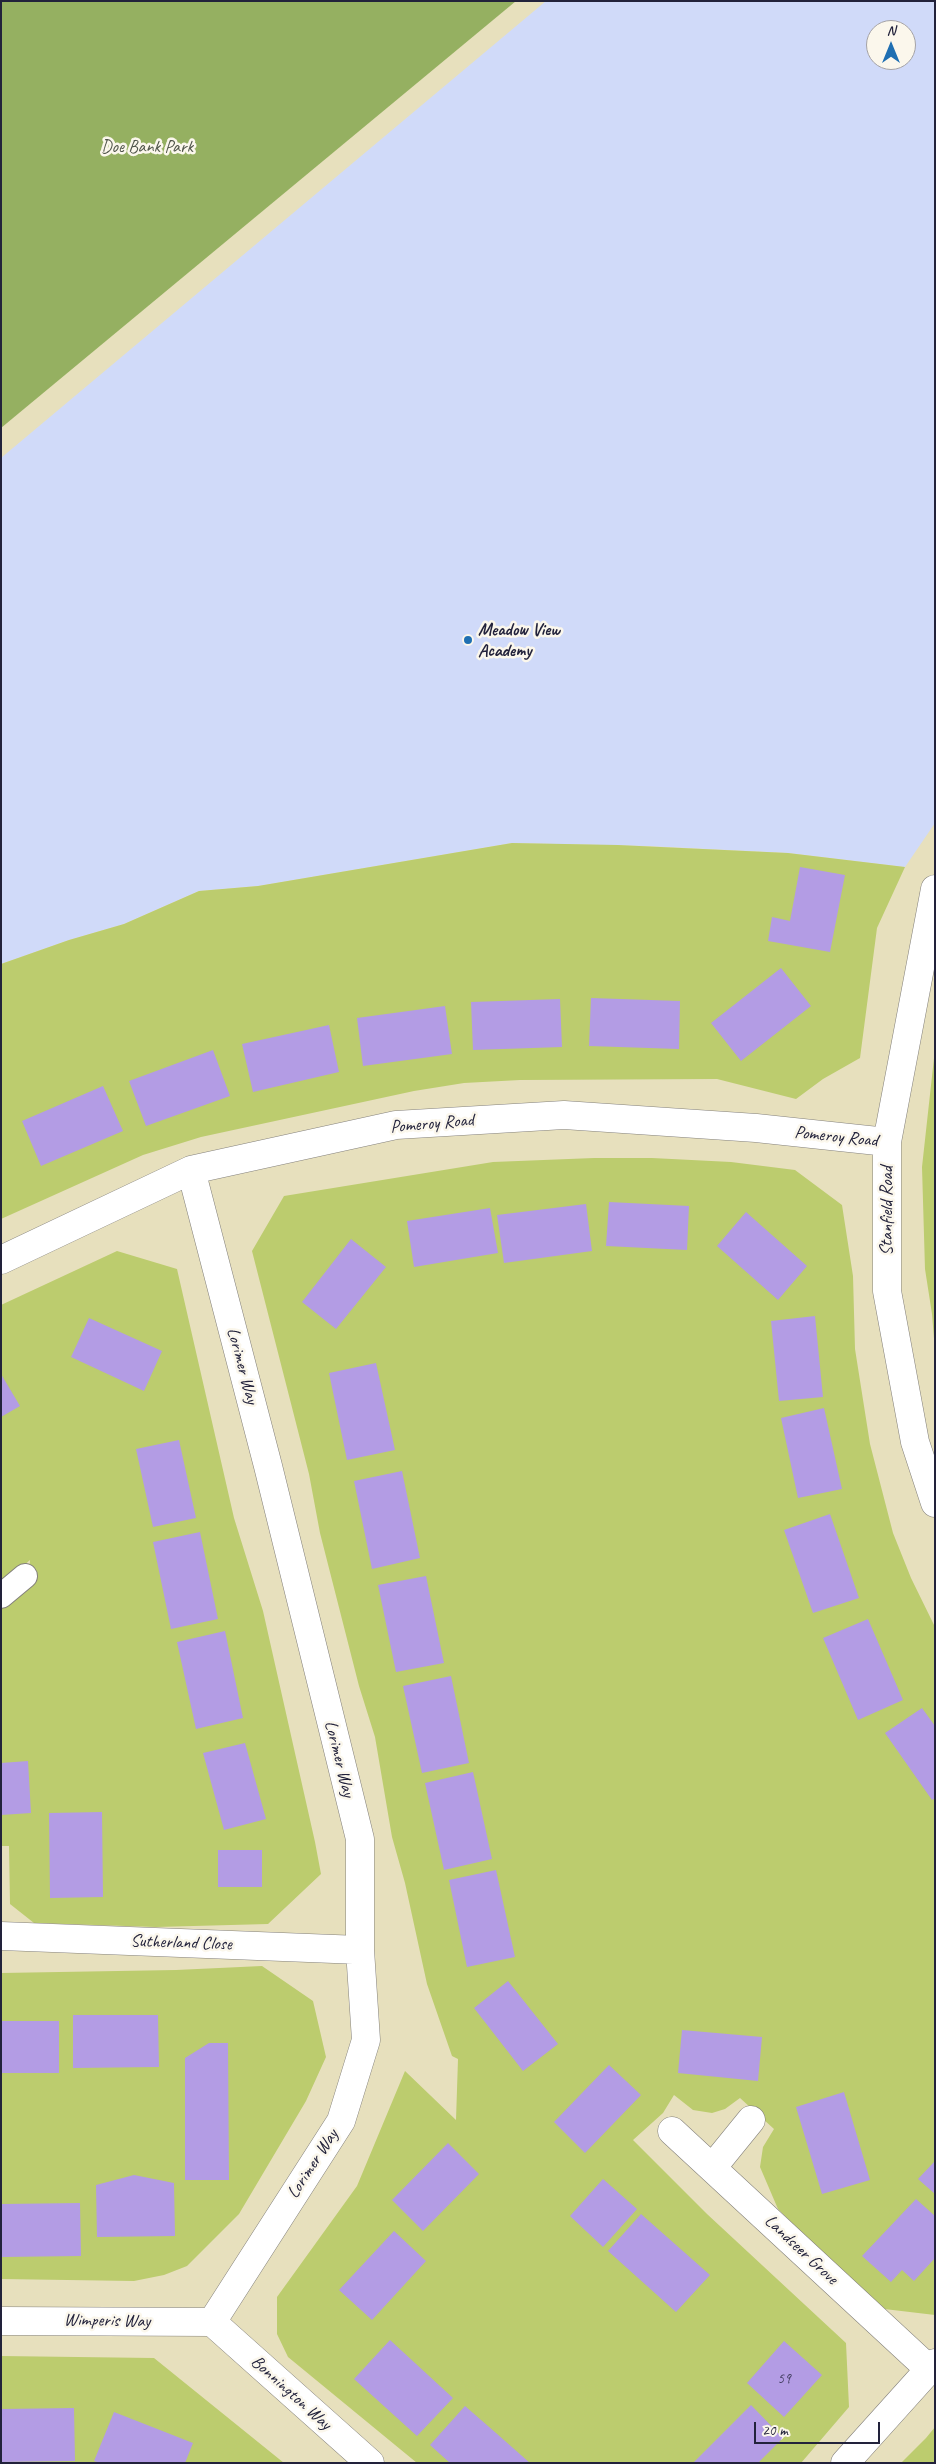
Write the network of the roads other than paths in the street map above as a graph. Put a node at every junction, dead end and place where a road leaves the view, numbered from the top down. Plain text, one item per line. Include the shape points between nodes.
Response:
1 (935, 889) edge
2 (888, 1142) junction
3 (191, 1170) junction
4 (1, 1260) edge
5 (935, 1503) edge
6 (25, 1576) dead end
7 (1, 1596) edge
8 (1, 1936) edge
9 (360, 1950) junction
10 (751, 2120) dead end
11 (672, 2132) dead end
12 (712, 2168) junction
13 (1, 2320) edge
14 (212, 2322) junction
15 (932, 2366) edge
16 (370, 2463) edge
17 (845, 2463) edge

1 - 2 street, Stanfield Road
2 - 3 street, Pomeroy Road via 756,1128 564,1115 396,1125
2 - 5 street, Stanfield Road via 887,1291 915,1442
3 - 4 street, Pomeroy Road
3 - 9 street, Lorimer Way via 360,1839
6 - 7 lane
8 - 9 street, Sutherland Close
9 - 14 street, Lorimer Way via 366,2040 341,2121
10 - 12 street
11 - 12 street, Landseer Grove
12 - 15 street, Landseer Grove
13 - 14 street, Wimperis Way
14 - 16 street, Bonnington Way
15 - 17 street

